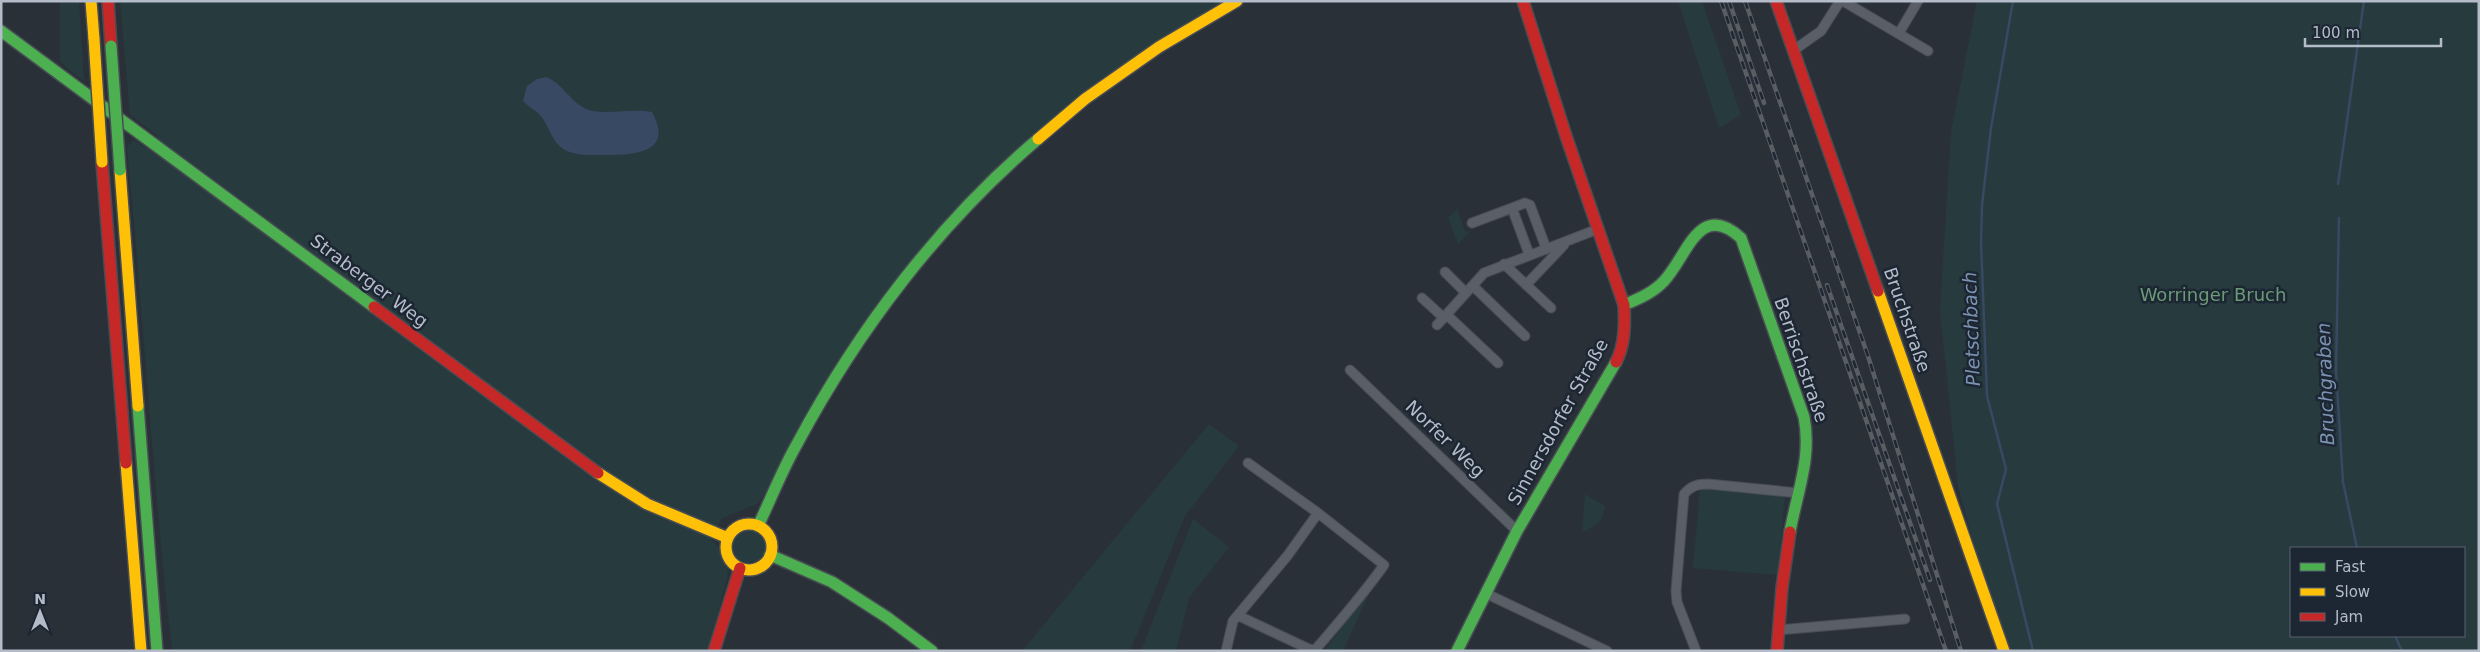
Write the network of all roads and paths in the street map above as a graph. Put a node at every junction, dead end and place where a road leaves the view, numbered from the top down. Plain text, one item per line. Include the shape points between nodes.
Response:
1 (91, 1) edge
2 (108, 1) edge
3 (1237, 1) edge
4 (1524, 1) edge
5 (1776, 1) edge
6 (1841, 1) edge
7 (1918, 1) edge
8 (1, 31) edge
9 (1899, 33) junction
10 (1794, 50) junction
11 (1928, 51) dead end
12 (1512, 208) junction
13 (1472, 223) dead end
14 (1598, 229) junction
15 (1564, 241) junction
16 (1546, 248) junction
17 (1529, 254) junction
18 (1504, 264) junction
19 (1445, 272) dead end
20 (1526, 284) junction
21 (1473, 286) junction
22 (1466, 293) junction
23 (1422, 298) dead end
24 (1624, 305) junction
25 (1551, 308) dead end
26 (1445, 316) junction
27 (1437, 326) dead end
28 (1525, 336) dead end
29 (1498, 364) dead end
30 (1350, 370) dead end
31 (1248, 463) dead end
32 (1799, 493) junction
33 (1318, 513) junction
34 (758, 526) junction
35 (1517, 531) junction
36 (728, 538) junction
37 (770, 555) junction
38 (740, 568) junction
39 (1485, 593) junction
40 (1239, 616) junction
41 (1905, 619) dead end
42 (1778, 630) junction
43 (1588, 646) edge
44 (141, 651) edge
45 (157, 651) edge
46 (714, 651) edge
47 (932, 651) edge
48 (1226, 651) edge
49 (1457, 651) edge
50 (1608, 651) edge
51 (1696, 651) edge
52 (1777, 651) edge
53 (2004, 651) edge

1 - 44 main road, bridge
2 - 45 main road, bridge
3 - 34 main road via 1187,29 1104,85 1041,135 947,228 872,320 820,400
4 - 14 main road, Sinnersdorfer Straße
5 - 10 main road, Bruchstraße
6 - 9 street
6 - 10 street via 1821,30
7 - 9 street
8 - 36 main road, Straberger Weg via 608,480 648,504
9 - 11 street
10 - 53 main road, Bruchstraße
12 - 13 street
12 - 16 street via 1525,203 1530,205
12 - 17 street
14 - 15 street
14 - 24 main road, Sinnersdorfer Straße
15 - 16 street
15 - 20 street via 1564,245
16 - 17 street
17 - 18 street
18 - 20 street
18 - 21 street via 1484,273
19 - 22 street
20 - 25 street
21 - 22 street
21 - 28 street
22 - 26 street
23 - 26 street
24 - 32 main road, Berrischstraße via 1653,291 1664,281 1700,230 1716,224 1737,233 1808,430 1808,463
24 - 35 main road, Sinnersdorfer Straße via 1621,353
26 - 27 street
26 - 29 street
30 - 35 street, Norfer Weg
31 - 33 street
32 - 42 main road, Berrischstraße via 1782,578
32 - 51 street via 1697,484 1684,494 1676,591
33 - 40 street
33 - 40 street via 1384,565 1356,604 1315,650
34 - 36 main road via 740,526
34 - 37 main road via 768,535 772,548
35 - 39 main road, Sinnersdorfer Straße
36 - 38 main road via 727,552
37 - 38 main road via 754,569
37 - 47 main road via 832,582
38 - 46 main road
39 - 43 street
39 - 49 main road, Sinnersdorfer Straße
40 - 48 street via 1233,622
41 - 42 street
42 - 52 main road, Berrischstraße
43 - 50 street

